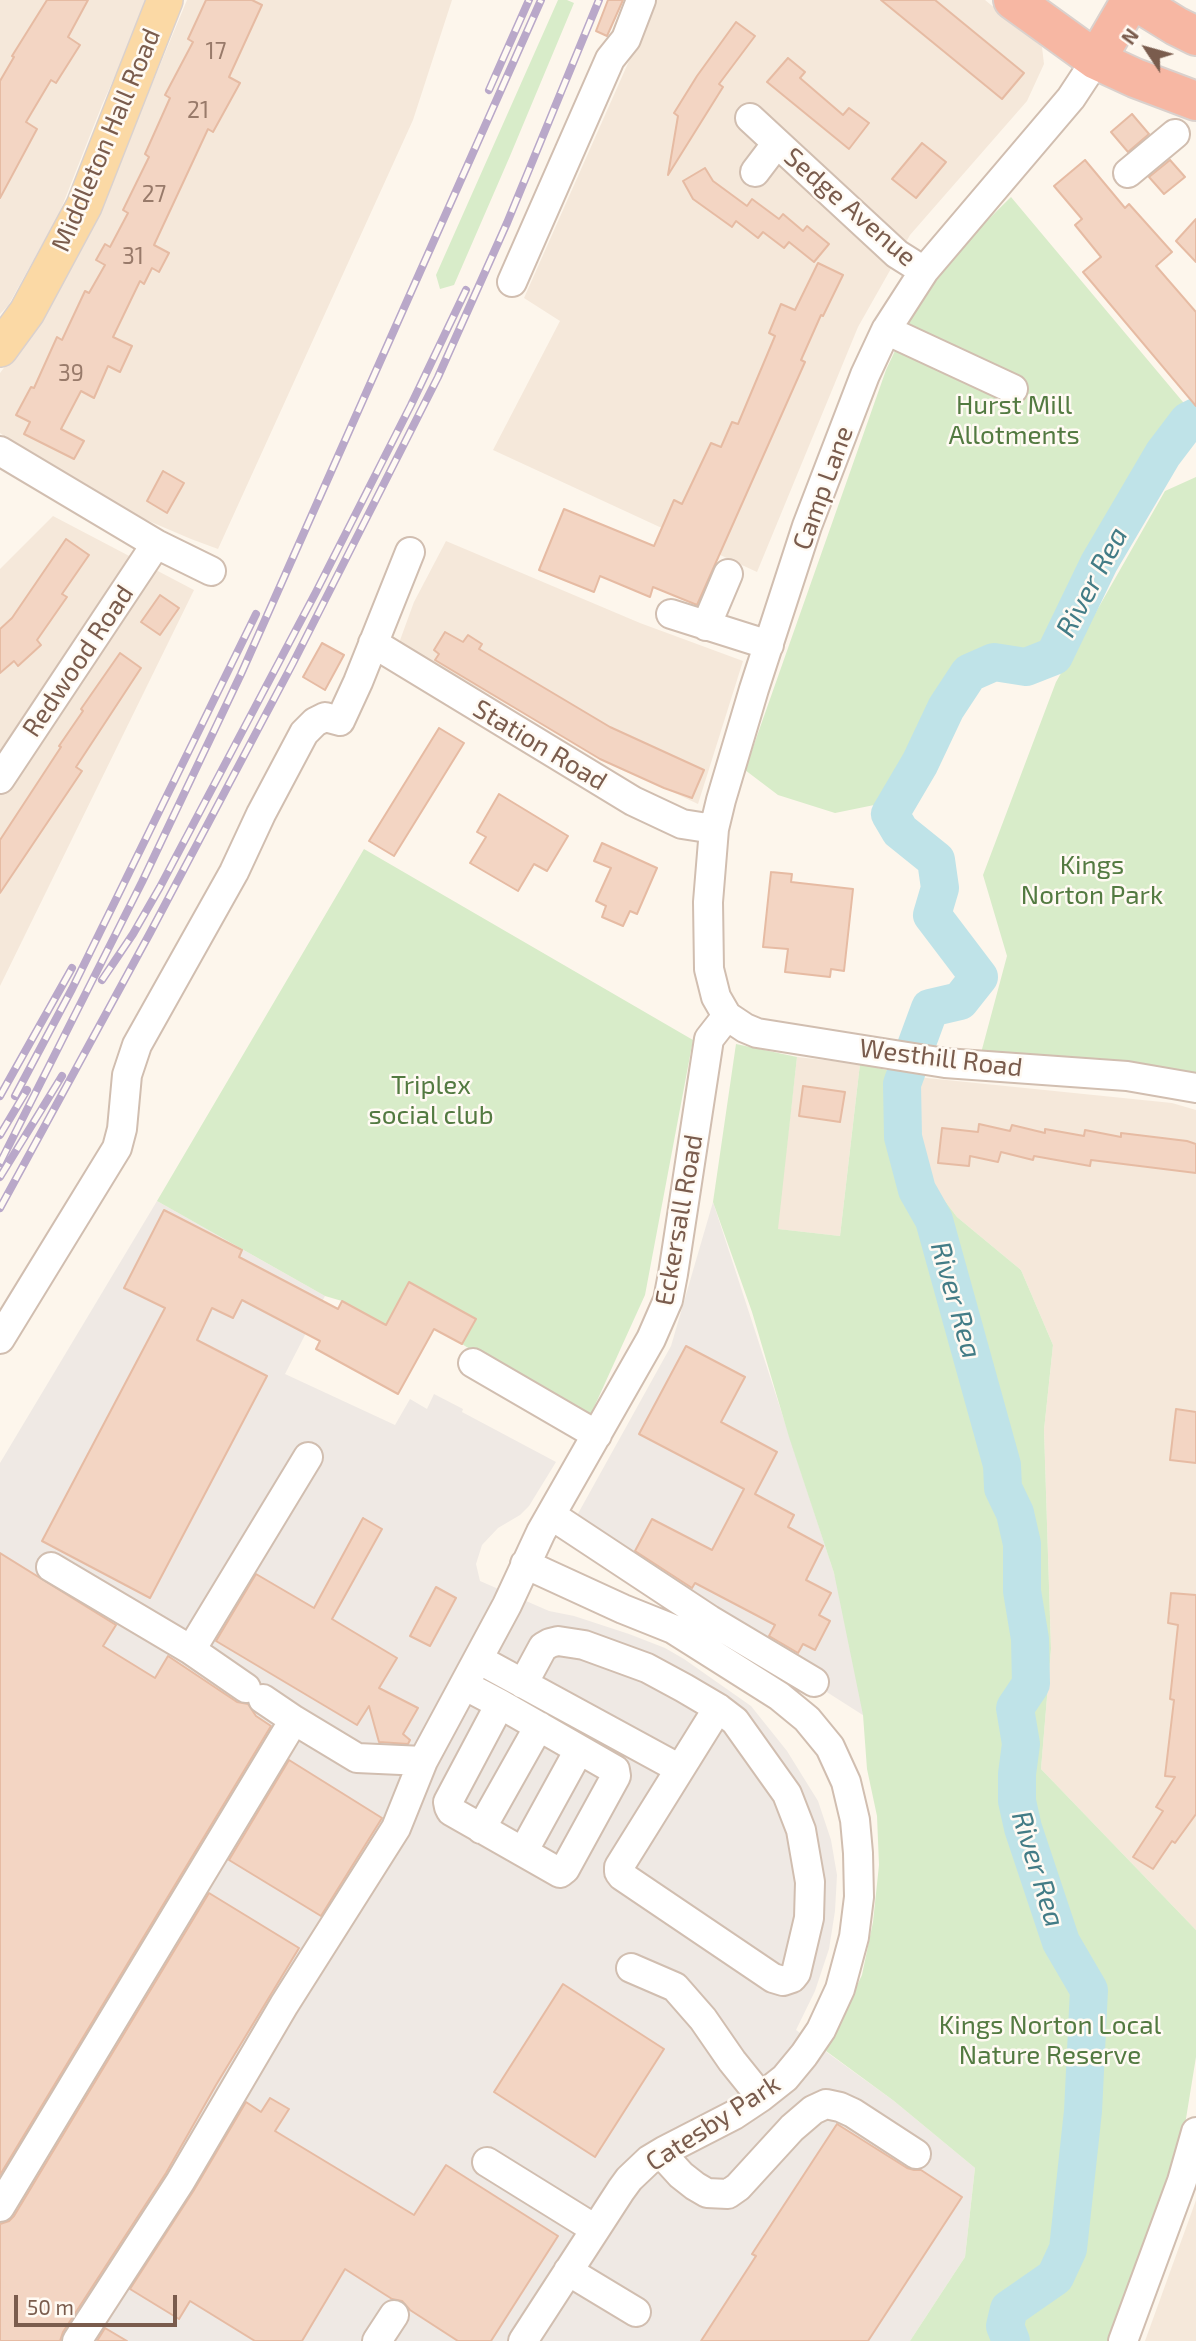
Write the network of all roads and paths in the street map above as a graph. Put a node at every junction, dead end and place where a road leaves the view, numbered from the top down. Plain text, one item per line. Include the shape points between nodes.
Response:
1 (166, 0) edge
2 (641, 0) edge
3 (1013, 0) edge
4 (1133, 0) edge
5 (1196, 36) edge
6 (1096, 60) junction
7 (1196, 102) edge
8 (750, 118) dead end
9 (1175, 134) dead end
10 (777, 143) junction
11 (755, 172) dead end
12 (1129, 173) dead end
13 (924, 271) junction
14 (512, 282) dead end
15 (886, 330) junction
16 (0, 349) edge
17 (1013, 389) dead end
18 (0, 451) edge
19 (156, 544) junction
20 (410, 552) dead end
21 (211, 571) dead end
22 (727, 574) dead end
23 (671, 614) dead end
24 (706, 626) junction
25 (373, 643) junction
26 (769, 645) junction
27 (0, 779) edge
28 (714, 829) junction
29 (727, 1016) junction
30 (1196, 1088) edge
31 (0, 1339) edge
32 (473, 1363) dead end
33 (597, 1435) junction
34 (308, 1457) dead end
35 (551, 1516) junction
36 (525, 1564) junction
37 (51, 1567) dead end
38 (191, 1650) junction
39 (478, 1659) junction
40 (814, 1682) dead end
41 (523, 1684) junction
42 (464, 1685) junction
43 (500, 1704) junction
44 (718, 1708) junction
45 (293, 1720) junction
46 (539, 1726) junction
47 (579, 1749) junction
48 (422, 1761) junction
49 (680, 1769) junction
50 (481, 1829) junction
51 (523, 1853) junction
52 (631, 1968) dead end
53 (761, 2097) junction
54 (1196, 2132) edge
55 (661, 2153) junction
56 (916, 2154) dead end
57 (487, 2162) dead end
58 (0, 2207) edge
59 (595, 2229) junction
60 (568, 2271) junction
61 (636, 2312) dead end
62 (394, 2315) dead end
63 (527, 2340) edge
64 (78, 2341) edge
65 (377, 2341) edge
66 (1123, 2341) edge

1 - 16 main road, Middleton Hall Road via 84,206 27,312
2 - 14 street via 626,39 610,59
3 - 6 highway
4 - 5 highway
4 - 6 highway
6 - 7 highway
6 - 13 street, Camp Lane via 1071,98
8 - 10 street, Sedge Avenue
9 - 12 street
10 - 11 street, Sedge Avenue
10 - 13 street, Sedge Avenue via 897,254
13 - 15 street, Camp Lane
15 - 17 street
15 - 26 street, Camp Lane via 864,375 807,526
18 - 19 street
19 - 21 street
19 - 27 street, Redwood Road
20 - 25 street
22 - 24 street
23 - 24 street
24 - 26 street
25 - 28 street, Station Road via 634,801 682,824
25 - 31 street via 340,721 325,717 304,733 223,893 137,1045 127,1075 117,1148
26 - 28 street, Camp Lane
28 - 29 street, Camp Lane via 709,969
29 - 30 street, Westhill Road via 757,1033 945,1063 1127,1076
29 - 33 street, Eckersall Road via 709,1039 668,1300 652,1339
32 - 33 street
33 - 35 street, Eckersall Road
34 - 38 street
35 - 36 street, Eckersall Road
35 - 40 street
36 - 39 street, Eckersall Road
36 - 53 street, Catesby Park via 703,1646 795,1707 820,1733 838,1764 851,1800 858,1853 858,1908 850,1957 821,2030 794,2068
37 - 38 street
38 - 45 street
39 - 41 street
39 - 42 street, Eckersall Road
41 - 44 street via 542,1647 558,1641 584,1645 648,1668
41 - 49 street
42 - 43 street
42 - 48 street, Eckersall Road
43 - 46 street
43 - 50 street via 449,1802 451,1811
44 - 49 street
44 - 49 street via 735,1721 767,1763 787,1794 801,1829 810,1882 809,1918 792,1978 773,1978 619,1872
45 - 48 street via 357,1758
45 - 58 street
46 - 47 street
46 - 50 street
47 - 51 street
47 - 51 street via 615,1770 615,1776 565,1869 555,1872
48 - 64 street, Eckersall Road via 396,1828
50 - 51 street
52 - 53 street via 675,1987
53 - 55 street, Catesby Park
54 - 66 street
55 - 56 street via 695,2186 707,2193 728,2194 792,2128 826,2104 853,2113
55 - 59 street, Catesby Park via 621,2189
57 - 59 street
59 - 60 street, Catesby Park
60 - 61 street
60 - 63 street, Catesby Park
62 - 65 street

